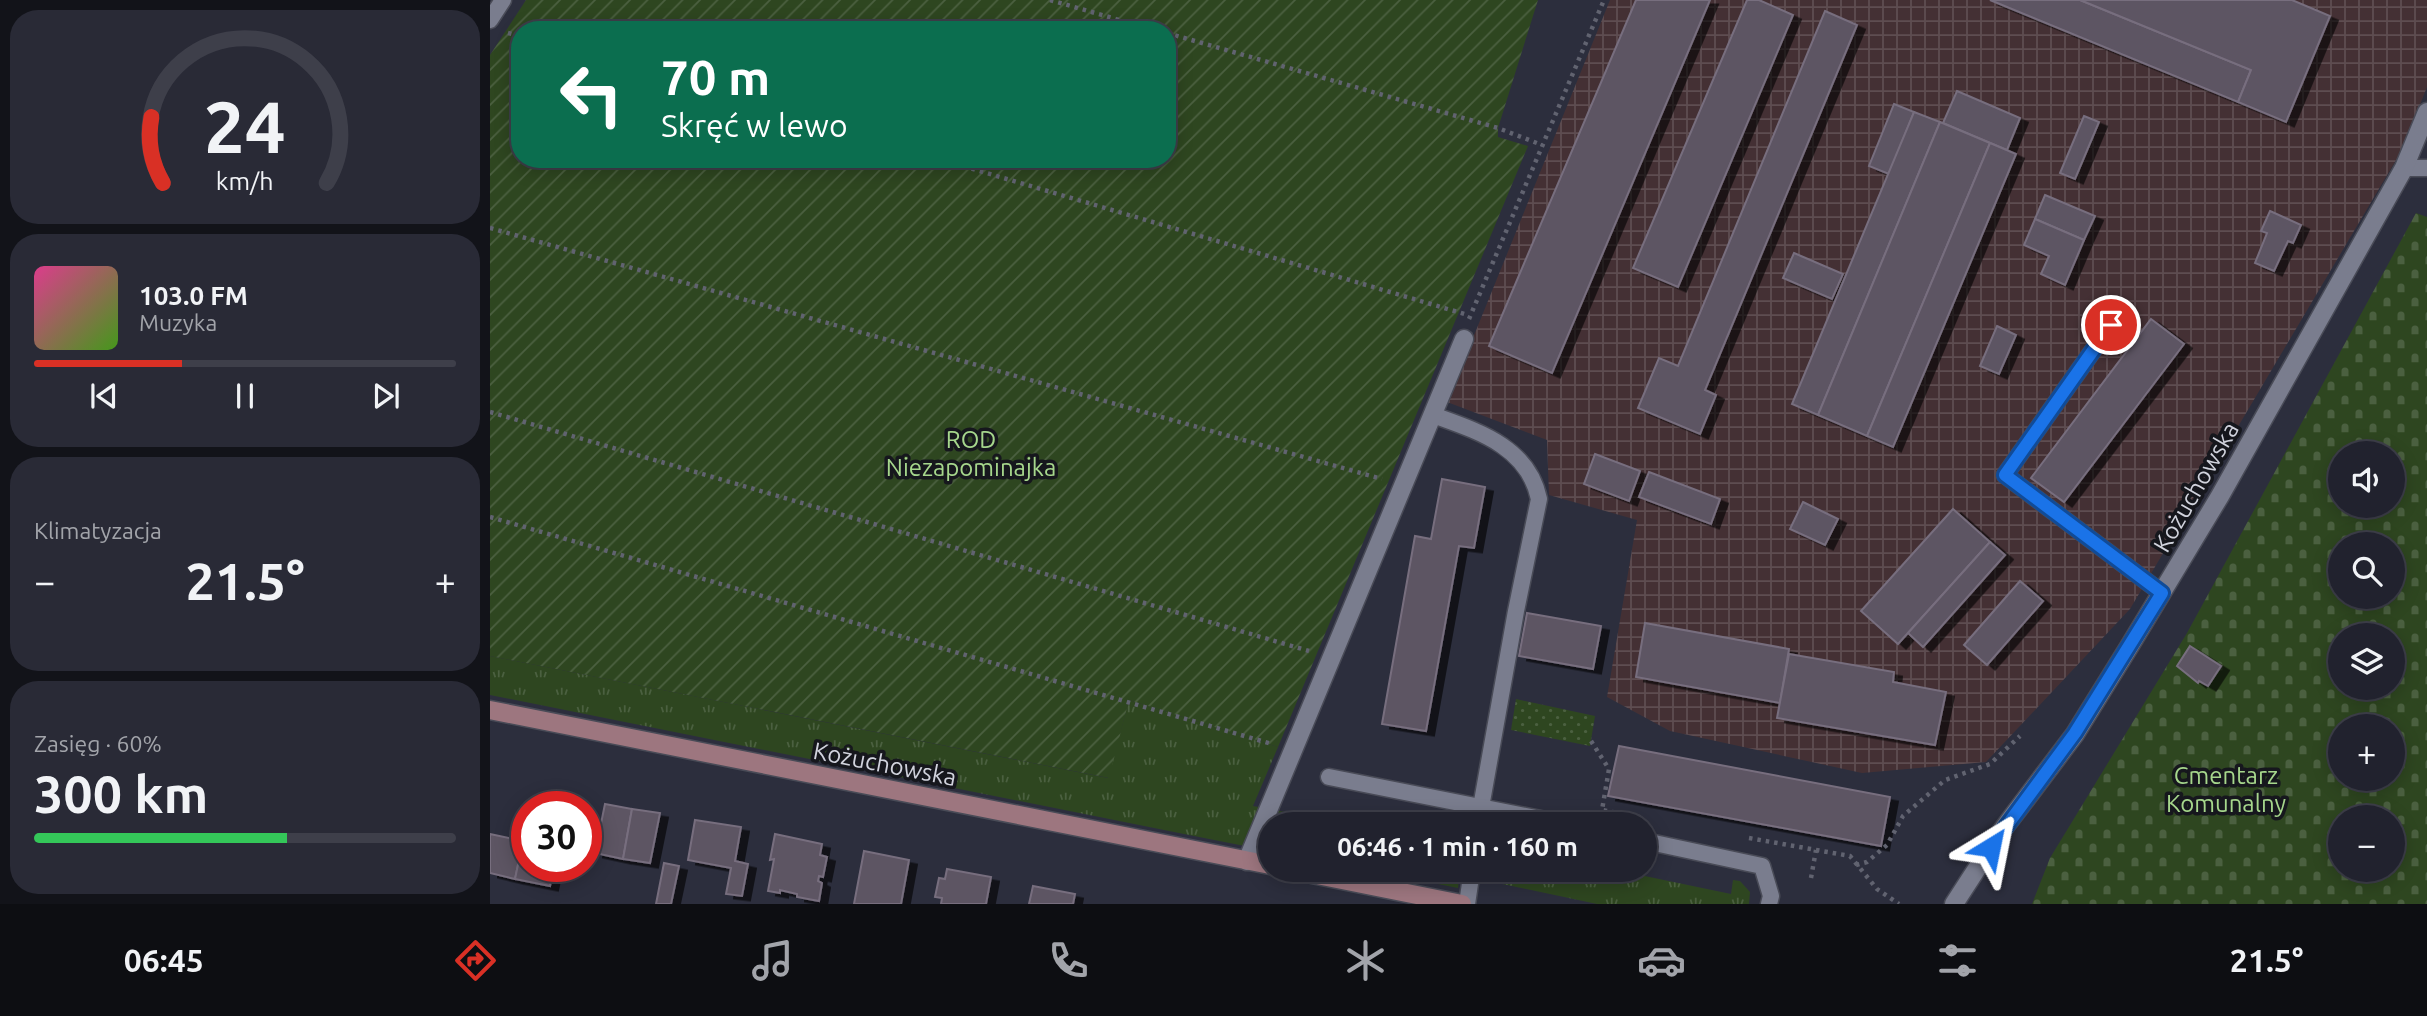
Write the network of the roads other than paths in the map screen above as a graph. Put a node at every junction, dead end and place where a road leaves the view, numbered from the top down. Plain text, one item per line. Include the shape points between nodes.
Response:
1 (503, 0) edge
2 (490, 20) edge
3 (2427, 112) edge
4 (2404, 168) junction
5 (2427, 168) edge
6 (2111, 325) dead end
7 (1464, 339) road end
8 (1433, 415) junction
9 (2162, 593) junction
10 (490, 710) edge
11 (1329, 777) dead end
12 (1480, 806) junction
13 (1479, 812) edge
14 (1509, 812) edge
15 (1657, 844) edge
16 (1247, 861) junction
17 (1258, 863) edge
18 (1353, 882) edge
19 (1470, 882) edge
20 (1465, 904) edge
21 (1769, 904) edge
22 (1954, 904) edge

1 - 2 lane
3 - 4 street, Kożuchowska
4 - 5 lane
4 - 9 street, Kożuchowska
6 - 9 lane via 2005,475
7 - 8 street
8 - 12 lane via 1473,430 1517,456 1528,468 1539,499
8 - 16 street
9 - 22 street, Kożuchowska via 2075,733
10 - 16 main road, Kożuchowska
11 - 12 lane
12 - 13 lane
12 - 14 lane
15 - 21 lane via 1762,866
16 - 17 main road, Kożuchowska
18 - 20 main road
19 - 20 lane

